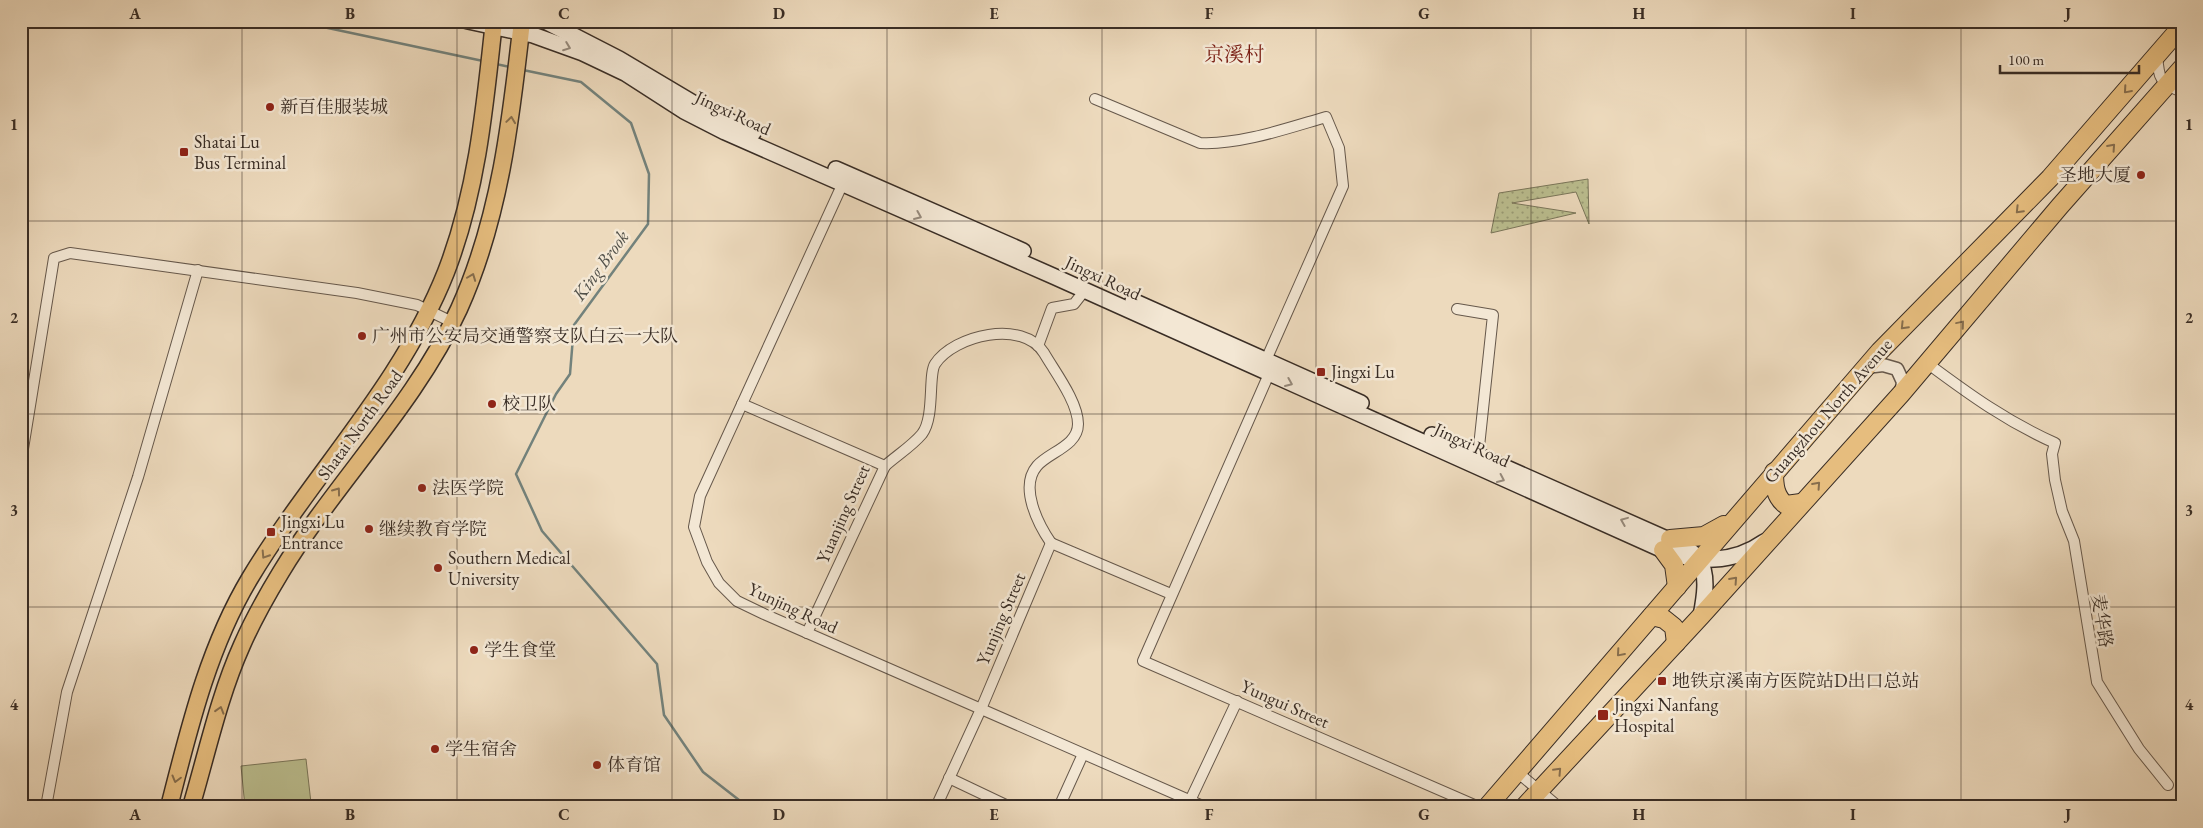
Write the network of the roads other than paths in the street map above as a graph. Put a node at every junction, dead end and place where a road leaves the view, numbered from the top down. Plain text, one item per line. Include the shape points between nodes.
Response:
1 (468, 21) edge
2 (545, 21) edge
3 (494, 24) edge
4 (2182, 26) edge
5 (522, 27) edge
6 (2157, 54) junction
7 (2182, 68) edge
8 (2174, 89) edge
9 (1095, 99) dead end
10 (843, 183) junction
11 (198, 270) junction
12 (1085, 290) junction
13 (428, 309) junction
14 (1457, 310) dead end
15 (452, 322) junction
16 (1038, 346) junction
17 (1927, 363) junction
18 (1267, 367) junction
19 (1866, 368) junction
20 (1901, 394) junction
21 (742, 404) junction
22 (1478, 456) junction
23 (21, 461) edge
24 (885, 466) junction
25 (1774, 472) junction
26 (1801, 503) junction
27 (1739, 515) junction
28 (1773, 535) junction
29 (1051, 542) junction
30 (1666, 545) junction
31 (1700, 560) junction
32 (1676, 587) junction
33 (1171, 594) junction
34 (1652, 616) junction
35 (1701, 616) junction
36 (808, 633) junction
37 (1676, 643) junction
38 (1237, 701) junction
39 (981, 709) junction
40 (184, 751) junction
41 (1083, 754) junction
42 (206, 757) junction
43 (1517, 772) junction
44 (949, 778) junction
45 (2168, 786) dead end
46 (1540, 790) junction
47 (1188, 804) edge
48 (46, 807) edge
49 (169, 807) edge
50 (191, 807) edge
51 (936, 807) edge
52 (1010, 807) edge
53 (1059, 807) edge
54 (1204, 807) edge
55 (1479, 807) edge
56 (1487, 807) edge
57 (1524, 807) edge
58 (1559, 807) edge

1 - 3 main road, Jingxi Road
2 - 18 main road, Jingxi Road via 619,58 718,117 953,219
3 - 5 main road, Jingxi Road
3 - 13 main road, Shatai North Road via 473,183 445,273
4 - 6 highway, Guangzhou North Avenue
5 -> 10 main road, Jingxi Road via 607,64 698,118
15 -> 5 main road, Shatai North Road via 476,266 496,200
6 - 8 street via 2160,79
6 -> 19 highway, Guangzhou North Avenue via 2034,195 1913,316
7 - 8 highway
17 -> 8 highway via 2053,214
9 - 18 street, Yungui Street via 1200,143 1216,144 1326,117 1339,148 1343,186
10 -> 12 main road, Jingxi Road
10 - 21 street, Yunjing Road
11 - 13 street via 357,293
11 - 23 street via 80,252 54,258
11 - 48 street via 138,477 67,692
12 - 16 street via 1074,304 1052,308
12 - 18 main road, Jingxi Road
13 - 15 street
13 -> 40 main road, Shatai North Road via 395,368 249,580 211,663
14 - 22 street via 1493,315
42 -> 15 main road, Shatai North Road via 241,646 264,600 312,526 424,372
16 - 24 street via 1032,340 1003,334 981,336 946,350 933,366 932,402 923,433
16 - 29 street via 1077,412 1078,426 1070,441 1037,466 1031,482 1030,499 1043,532
17 - 20 highway
17 - 45 street, 麦华路 via 1991,410 2055,443 2052,454 2055,480 2062,511 2074,541 2097,682 2139,750
18 - 22 main road, Jingxi Road
18 -> 30 main road, Jingxi Road
18 - 33 street, Yungui Street
19 - 20 street via 1883,365 1897,369 1902,382
19 - 25 highway, Guangzhou North Avenue
26 -> 20 highway
21 - 24 street, Yuanjing Street
21 - 36 street, Yunjing Road via 700,496 694,527 699,546 719,583 737,601
30 -> 22 main road, Jingxi Road
24 - 36 street, Yuanjing Street
25 - 26 highway via 1781,501 1786,505
25 - 27 highway, Guangzhou North Avenue
26 - 28 highway
27 - 30 highway via 1704,536
27 - 31 highway, Guangzhou North Avenue
28 - 31 main road, Jingxi Road via 1741,554
35 -> 28 highway
29 - 33 street
29 - 39 street, Yunjing Street
30 - 31 main road, Jingxi Road
30 - 32 highway via 1674,566
31 - 32 highway, Guangzhou North Avenue
31 - 35 main road via 1705,589
32 - 34 highway, Guangzhou North Avenue
33 - 38 street, Yungui Street via 1143,660
34 - 37 highway via 1674,627
34 -> 43 highway, Guangzhou North Avenue
35 - 37 highway
36 - 39 street, Yunjing Road
46 -> 37 highway
38 - 47 street
38 - 55 street, Yungui Street
39 - 41 street, Yunjing Road
39 - 44 street, Yunjing Street
40 - 42 main road
40 -> 49 main road, Shatai North Road
41 - 47 street, Yunjing Road
41 - 53 street
42 - 50 main road, Shatai North Road
43 - 46 street
43 - 56 highway, Guangzhou North Avenue
44 - 51 street, Yunjing Street
44 - 52 street
46 - 57 highway
46 - 58 street
47 - 54 street, Yunjing Road

